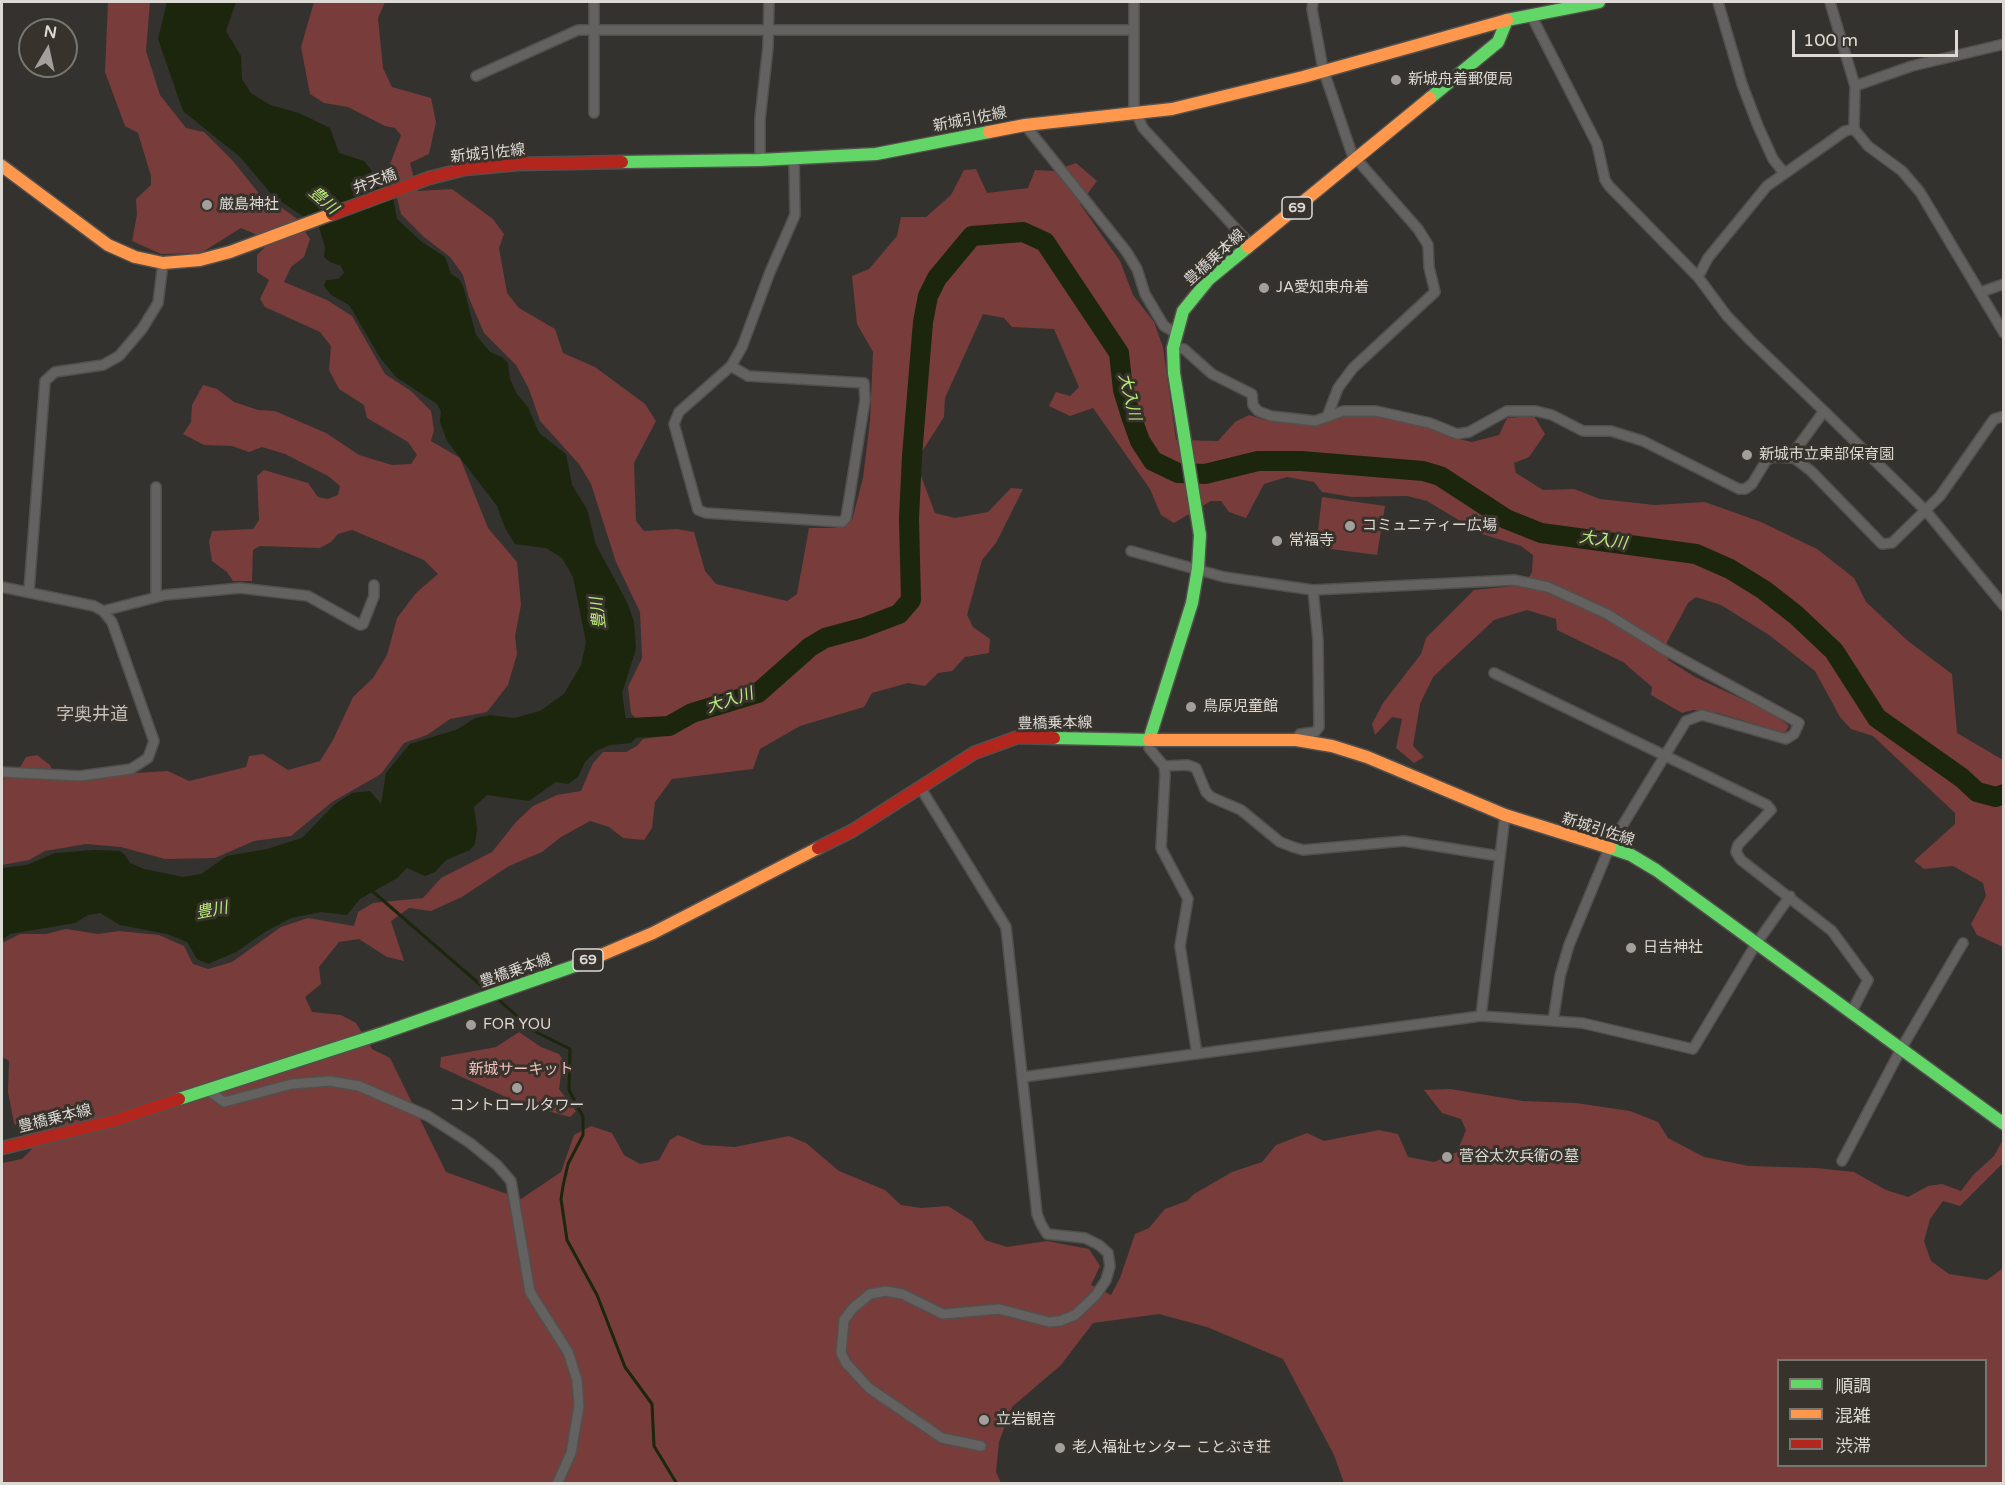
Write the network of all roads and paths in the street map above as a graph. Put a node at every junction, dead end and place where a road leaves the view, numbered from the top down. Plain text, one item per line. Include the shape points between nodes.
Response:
1 (594, 2) edge
2 (769, 2) edge
3 (1134, 2) edge
4 (1313, 2) edge
5 (1599, 2) edge
6 (1718, 2) edge
7 (1830, 2) edge
8 (1531, 15) junction
9 (1507, 20) junction
10 (769, 29) junction
11 (593, 30) junction
12 (1134, 30) junction
13 (2004, 44) edge
14 (1324, 71) junction
15 (476, 76) dead end
16 (1855, 86) junction
17 (594, 113) dead end
18 (1135, 113) junction
19 (1025, 125) junction
20 (1854, 129) junction
21 (794, 159) junction
22 (760, 160) junction
23 (1356, 160) junction
24 (2, 165) edge
25 (1784, 173) junction
26 (429, 178) joint
27 (1251, 245) junction
28 (163, 263) junction
29 (1698, 277) junction
30 (2004, 284) edge
31 (1981, 292) junction
32 (1176, 333) junction
33 (2004, 333) edge
34 (1173, 348) junction
35 (731, 366) junction
36 (1824, 411) junction
37 (2004, 416) edge
38 (1328, 417) junction
39 (1794, 458) junction
40 (156, 487) dead end
41 (1926, 511) junction
42 (1131, 551) dead end
43 (1198, 568) junction
44 (374, 585) dead end
45 (2, 586) edge
46 (1313, 590) junction
47 (29, 591) junction
48 (156, 596) junction
49 (2004, 606) edge
50 (103, 611) junction
51 (1494, 673) dead end
52 (1149, 740) junction
53 (1296, 741) junction
54 (1664, 756) junction
55 (1164, 766) junction
56 (2, 772) edge
57 (920, 787) junction
58 (1505, 814) junction
59 (1610, 846) junction
60 (1499, 856) junction
61 (1790, 897) junction
62 (1963, 943) dead end
63 (1756, 944) junction
64 (1851, 1013) junction
65 (1481, 1016) junction
66 (1553, 1021) junction
67 (1901, 1049) junction
68 (1197, 1054) junction
69 (1023, 1077) junction
70 (208, 1090) junction
71 (2004, 1124) edge
72 (2, 1148) edge
73 (1842, 1161) dead end
74 (981, 1446) dead end
75 (557, 1484) edge

1 - 11 street
2 - 10 street
3 - 12 street
4 - 14 street
5 - 8 main road
6 - 25 street via 1758,126
7 - 16 street
8 - 9 main road
8 - 29 street via 1598,144 1605,180
9 - 14 main road, 新城引佐線
9 - 23 main road, 豊橋乗本線 / 69 via 1498,42
10 - 11 street
10 - 12 street
10 - 22 street
11 - 15 street via 578,30
11 - 17 street
12 - 18 street
13 - 16 street via 1912,66
14 - 18 main road, 新城引佐線 via 1173,109
14 - 23 street
16 - 20 street
18 - 19 main road, 新城引佐線
18 - 27 street via 1143,128
19 - 21 main road, 新城引佐線 via 876,154
19 - 32 street via 1126,251 1164,326
20 - 25 street
20 - 31 street via 1920,192
21 - 22 main road, 新城引佐線
21 - 35 street via 796,201 792,225
22 - 26 main road, 新城引佐線 via 518,164 465,169
23 - 27 main road, 豊橋乗本線 / 69
23 - 38 street via 1428,245 1436,292 1353,368 1338,388
24 - 28 main road via 108,245 135,257
25 - 29 street via 1746,210
26 - 28 main road, 弁天橋 via 230,252 200,260
27 - 32 main road, 豊橋乗本線 / 69 via 1197,291
28 - 47 street via 158,303 120,356 103,365 56,372 45,381
29 - 36 street via 1727,316
30 - 31 street
31 - 33 street
32 - 34 main road, 豊橋乗本線 / 69
34 - 38 street via 1184,350 1212,374 1252,394 1258,411 1315,421
34 - 43 main road, 豊橋乗本線 / 69 via 1200,535
35 - 35 street via 680,412 674,424 698,510 842,522 846,518 865,400 864,384 748,376
36 - 39 street
36 - 41 street
37 - 41 street via 1994,419
38 - 39 street via 1343,411 1376,411 1406,416 1457,434 1469,432 1508,411 1536,411 1583,431 1611,431 1643,441 1739,489 1752,484 1772,457
39 - 41 street via 1882,544 1892,543
40 - 48 street
41 - 49 street
42 - 43 street
43 - 46 street via 1224,577
43 - 52 main road, 豊橋乗本線 / 69 via 1192,603
44 - 48 street via 374,596 360,625 296,593 240,588
45 - 47 street
46 - 53 street via 1319,727 1315,732 1300,734
46 - 54 street via 1514,580 1548,587 1607,614 1665,651 1799,723 1794,734 1786,738 1702,715 1686,721
47 - 50 street
48 - 50 street
50 - 56 street via 112,622 149,721 154,741 148,758 131,769 80,776
51 - 54 street
52 - 53 main road, 新城引佐線
52 - 55 street via 1149,748
52 - 57 main road, 豊橋乗本線 / 69 via 1018,737 974,753
53 - 58 main road, 新城引佐線 via 1332,746 1367,757
54 - 59 street
54 - 61 street via 1767,805 1771,810 1736,852
55 - 60 street via 1196,768 1211,797 1241,810 1280,842 1293,847 1314,849 1404,841
55 - 68 street via 1161,848 1188,899 1180,946
57 - 69 street via 1006,927
57 - 70 main road, 豊橋乗本線 / 69 via 852,831 653,933 405,1026
58 - 59 main road, 新城引佐線
58 - 60 street
59 - 63 main road, 新城引佐線 via 1656,870
59 - 66 street via 1569,945
60 - 65 street
61 - 63 street
61 - 64 street via 1832,932 1869,980
62 - 67 street
63 - 64 main road, 新城引佐線
63 - 66 street via 1693,1049 1582,1023
64 - 67 main road, 新城引佐線
65 - 66 street
65 - 68 street
67 - 71 main road, 新城引佐線
67 - 73 street
68 - 69 street
69 - 74 street via 1041,1224 1047,1234 1085,1238 1099,1245 1108,1254 1106,1280 1075,1315 1049,1322 999,1309 943,1314 902,1294 870,1294 844,1320 840,1341 846,1363 892,1406 942,1438
70 - 72 main road, 豊橋乗本線 / 69 via 113,1121
70 - 75 street via 224,1102 292,1084 330,1081 359,1086 428,1116 497,1165 511,1181 530,1292 568,1352 577,1380 579,1406 571,1453

